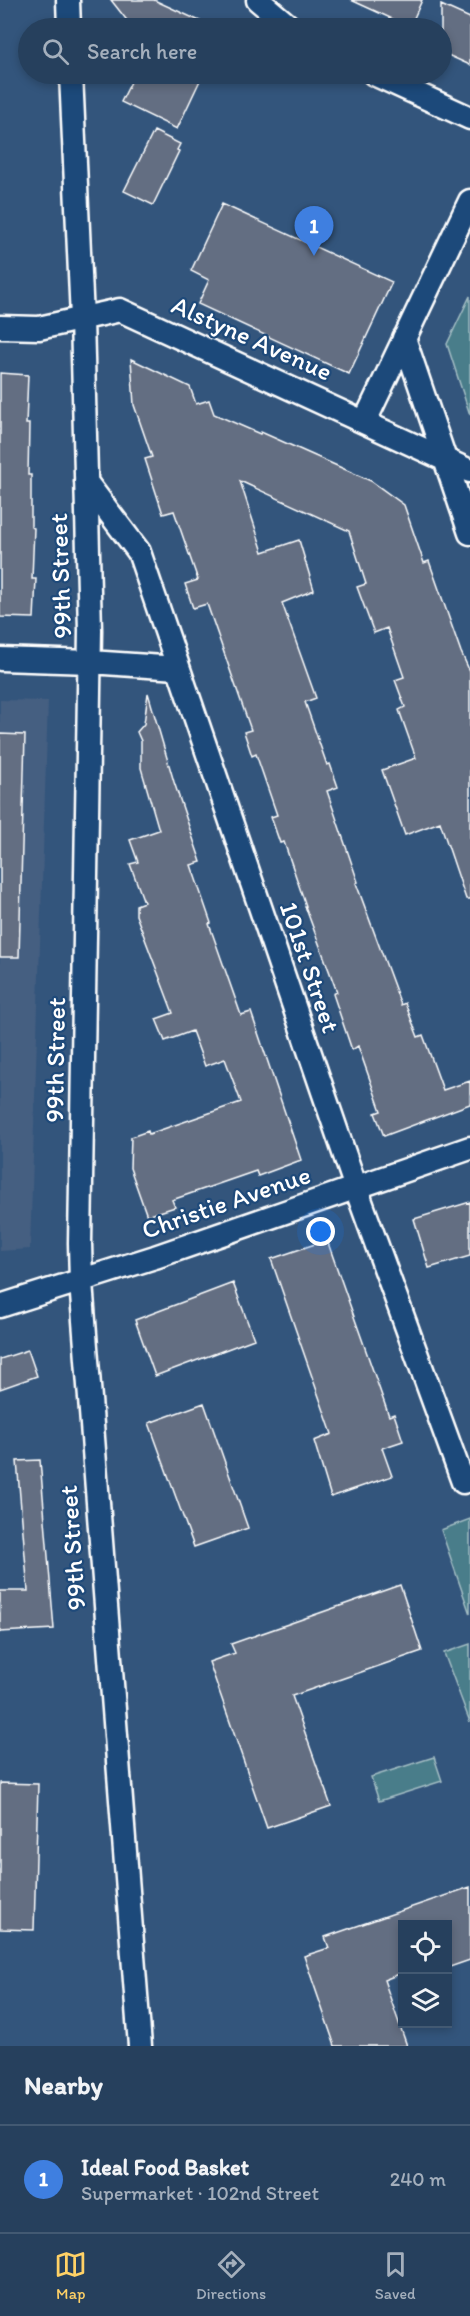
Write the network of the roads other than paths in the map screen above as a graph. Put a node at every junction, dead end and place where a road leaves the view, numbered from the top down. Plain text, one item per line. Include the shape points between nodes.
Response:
1 (68, 0) edge
2 (258, 0) edge
3 (69, 18) edge
4 (279, 18) edge
5 (71, 84) edge
6 (396, 84) edge
7 (470, 118) edge
8 (470, 201) edge
9 (82, 318) junction
10 (0, 327) edge
11 (405, 338) junction
12 (365, 421) junction
13 (444, 459) junction
14 (470, 471) edge
15 (86, 482) junction
16 (470, 533) edge
17 (0, 659) edge
18 (90, 662) junction
19 (177, 668) junction
20 (470, 1148) edge
21 (356, 1188) junction
22 (81, 1282) junction
23 (0, 1306) edge
24 (466, 1481) edge
25 (140, 2046) edge

1 - 3 street
2 - 4 street
5 - 9 street, 99th Street
6 - 7 street
8 - 11 street
9 - 10 street, Alstyne Avenue via 39,328
9 - 12 street, Alstyne Avenue via 120,310
9 - 15 street, 99th Street
11 - 12 street
11 - 13 street
12 - 13 street, Alstyne Avenue
13 - 14 street, Alstyne Avenue
13 - 16 street
15 - 18 street, 99th Street
15 - 19 street, 101st Street via 139,552
17 - 18 street
18 - 19 street
18 - 22 street, 99th Street
19 - 21 street, 101st Street
20 - 21 street, Christie Avenue
21 - 22 street, Christie Avenue
21 - 24 street, 101st Street
22 - 23 street, Christie Avenue
22 - 25 street, 99th Street

